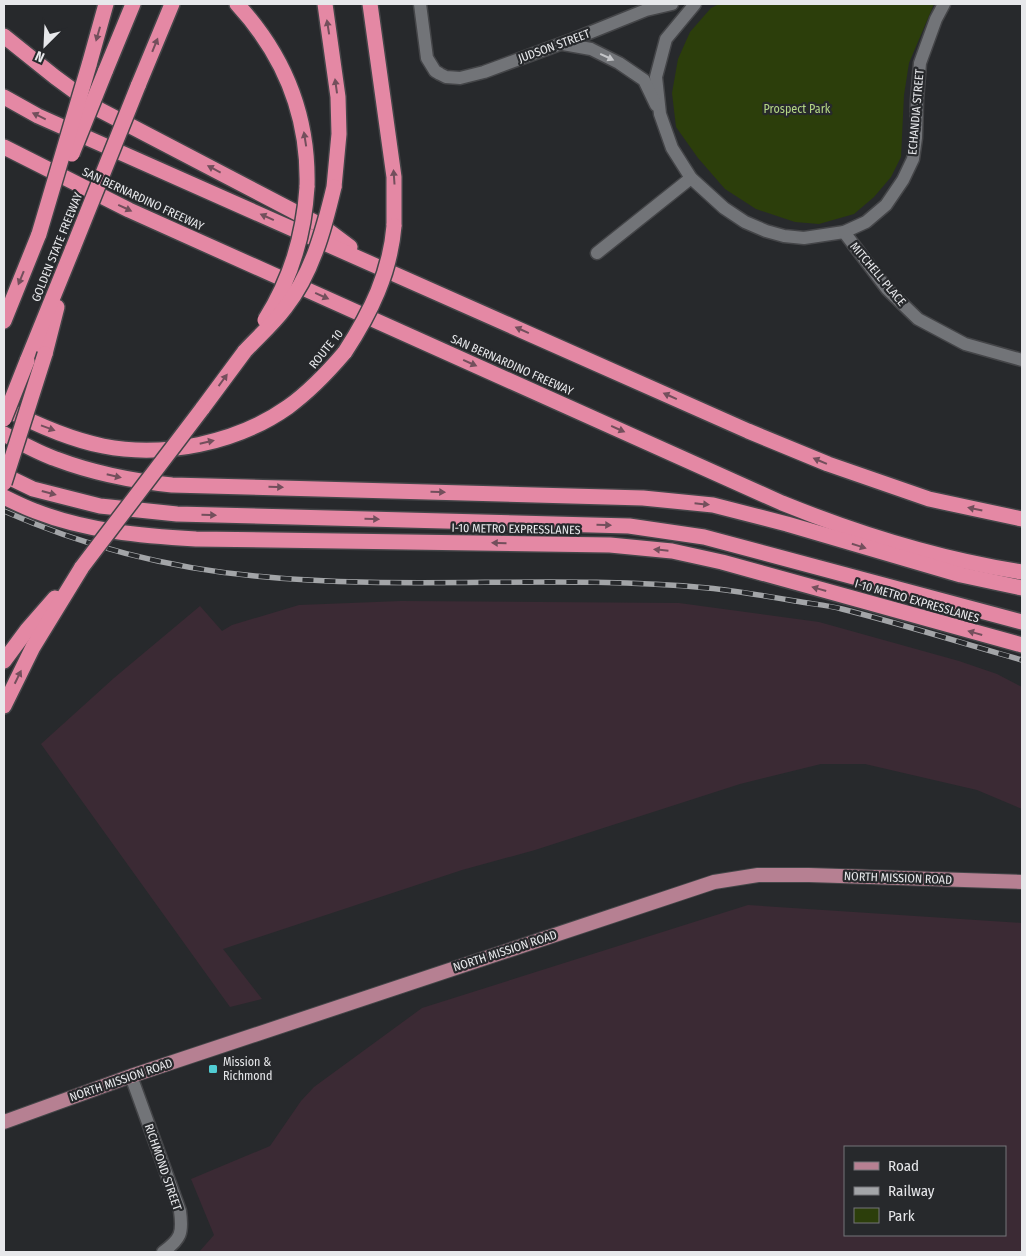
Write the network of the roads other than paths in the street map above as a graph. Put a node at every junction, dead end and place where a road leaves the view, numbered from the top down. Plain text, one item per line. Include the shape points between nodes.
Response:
1 (106, 4) edge
2 (133, 4) edge
3 (172, 4) edge
4 (236, 4) edge
5 (325, 4) edge
6 (370, 4) edge
7 (420, 4) edge
8 (672, 4) edge
9 (695, 4) edge
10 (944, 4) edge
11 (4, 36) edge
12 (561, 44) junction
13 (4, 98) edge
14 (660, 114) junction
15 (4, 147) edge
16 (691, 178) junction
17 (844, 232) junction
18 (39, 234) junction
19 (73, 248) junction
20 (597, 253) dead end
21 (376, 265) junction
22 (4, 321) edge
23 (245, 351) junction
24 (1022, 360) edge
25 (4, 408) edge
26 (4, 418) edge
27 (4, 434) edge
28 (4, 475) edge
29 (4, 483) edge
30 (4, 497) edge
31 (1022, 519) edge
32 (82, 567) junction
33 (1022, 572) edge
34 (1022, 588) edge
35 (1022, 622) edge
36 (1022, 645) edge
37 (4, 661) edge
38 (4, 706) edge
39 (1022, 882) edge
40 (131, 1076) junction
41 (4, 1122) edge
42 (163, 1252) edge

1 -> 18 highway, bridge
2 - 18 highway, GOLDEN STATE FREEWAY, bridge
19 -> 3 highway, GOLDEN STATE FREEWAY, bridge
23 -> 4 highway, bridge via 272,308 293,263 302,229 308,168 293,91 275,54 253,21
23 -> 5 highway, bridge via 286,307 302,281 320,241 334,187 339,134 338,97
25 -> 6 highway, ROUTE 10, bridge via 79,440 125,449 158,449 193,445 232,435 271,417 323,378 345,352 370,311 383,280 392,245 394,178
7 - 12 street, JUDSON STREET via 427,58 436,71 446,77 460,78 484,72
8 - 12 street, JUDSON STREET via 646,10
9 - 14 street, ECHANDIA STREET via 666,39 656,77
10 - 17 street, ECHANDIA STREET via 920,63 913,159 886,205 866,222
21 -> 11 highway via 322,226 100,110
12 -> 14 street via 591,49 644,80
21 -> 13 highway
14 - 16 street, ECHANDIA STREET via 672,148
15 -> 33 highway, SAN BERNARDINO FREEWAY via 138,214 822,519 904,547
16 - 17 street, ECHANDIA STREET via 724,208 745,222 766,230 804,238
16 - 20 street
17 - 24 street, MITCHELL PLACE via 887,288 918,319 965,344
18 -> 22 highway, GOLDEN STATE FREEWAY
19 - 26 highway, GOLDEN STATE FREEWAY, bridge
19 - 29 highway, bridge via 45,354
31 -> 21 highway via 929,499 828,464
32 -> 23 highway, bridge
27 -> 34 highway via 56,459 101,473 165,485 643,498 713,505 961,575
28 -> 35 highway, I-10 METRO EXPRESSLANES via 33,488 100,506 177,514 629,526 704,537
36 -> 30 highway, I-10 METRO EXPRESSLANES via 722,562 672,552 610,545 196,540 86,526 44,514
32 - 37 highway
38 -> 32 highway via 33,647
39 - 40 main road, NORTH MISSION ROAD via 758,875 714,882
40 - 41 main road, NORTH MISSION ROAD
40 - 42 street, RICHMOND STREET via 180,1212 182,1230 177,1241

